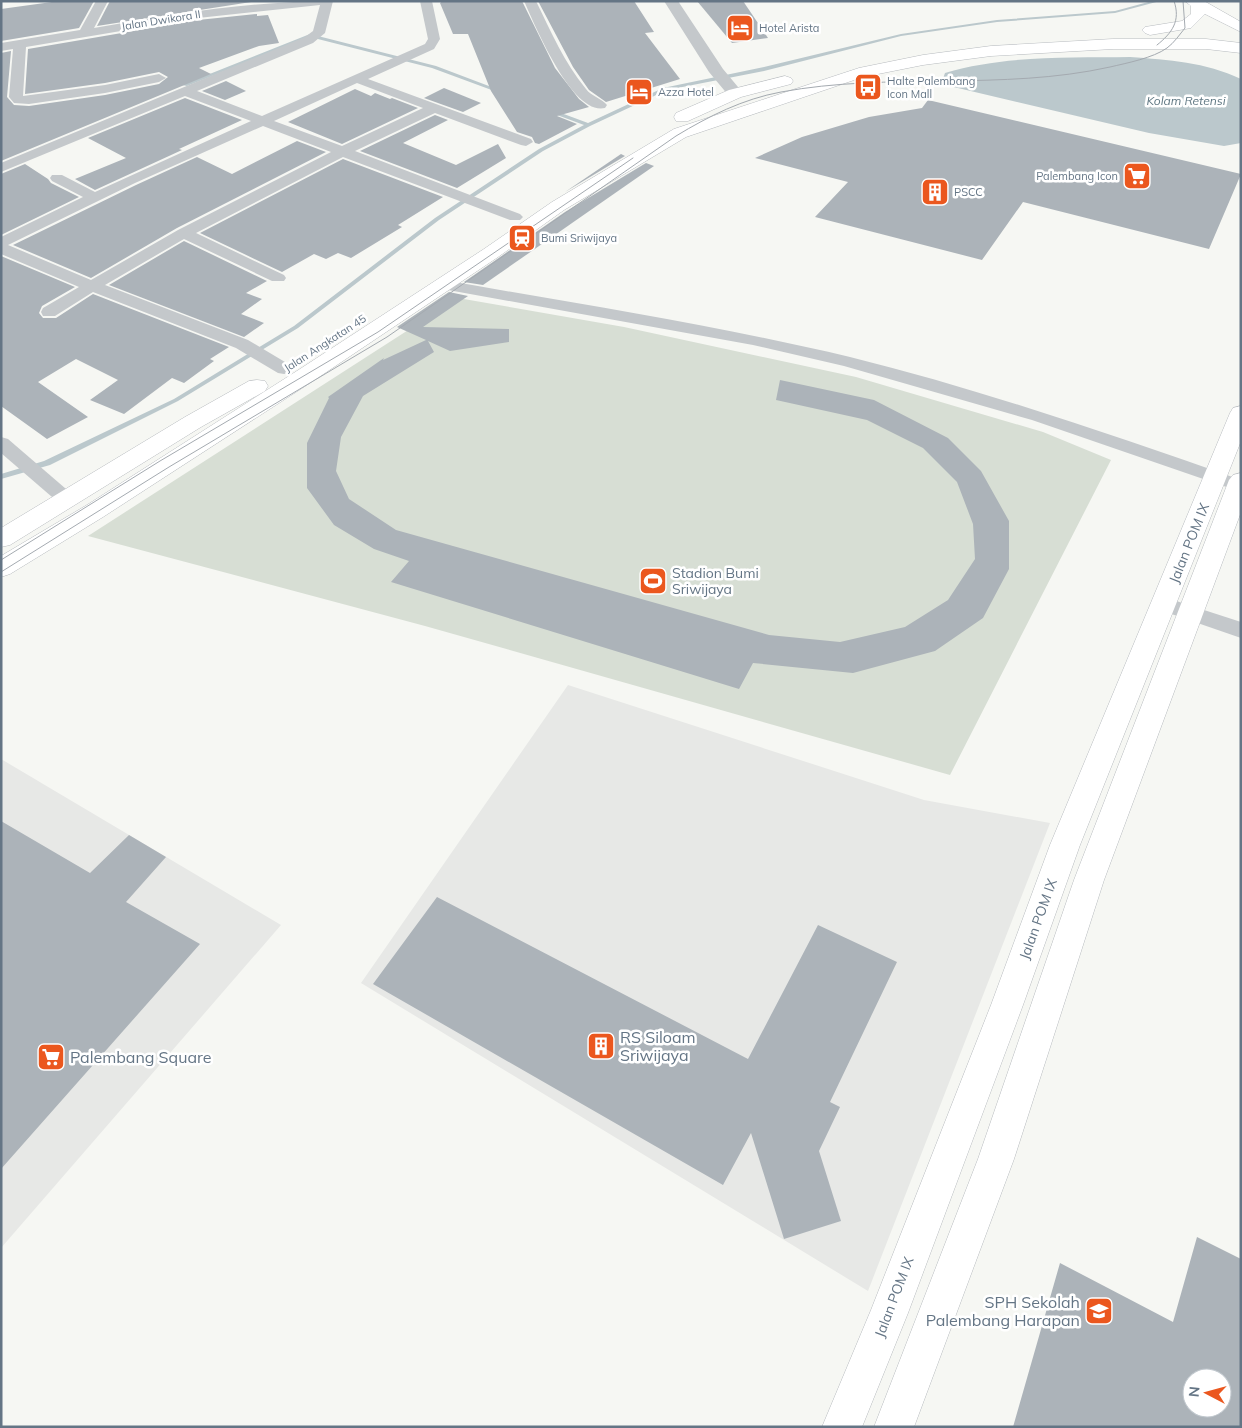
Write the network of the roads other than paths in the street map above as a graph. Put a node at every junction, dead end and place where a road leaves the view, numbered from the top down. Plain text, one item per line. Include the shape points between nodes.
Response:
1 (102, 1) edge
2 (322, 1) edge
3 (327, 1) edge
4 (426, 1) edge
5 (530, 1) edge
6 (671, 1) edge
7 (1220, 1) edge
8 (1195, 3) edge
9 (159, 8) dead end
10 (1241, 13) edge
11 (150, 22) junction
12 (1241, 28) edge
13 (1112, 32) junction
14 (84, 34) junction
15 (982, 41) junction
16 (1159, 43) junction
17 (20, 44) junction
18 (1, 47) edge
19 (1239, 48) edge
20 (923, 60) junction
21 (159, 78) dead end
22 (357, 79) junction
23 (732, 90) junction
24 (184, 92) junction
25 (17, 99) junction
26 (600, 105) dead end
27 (435, 108) junction
28 (15, 114) dead end
29 (261, 121) junction
30 (526, 142) dead end
31 (341, 151) junction
32 (3, 167) edge
33 (57, 178) dead end
34 (94, 197) junction
35 (515, 218) junction
36 (183, 233) junction
37 (1, 243) edge
38 (1, 248) edge
39 (278, 278) dead end
40 (444, 285) junction
41 (92, 286) junction
42 (49, 312) dead end
43 (284, 369) junction
44 (228, 403) junction
45 (1241, 414) edge
46 (219, 431) junction
47 (1, 443) edge
48 (1232, 481) edge
49 (66, 499) junction
50 (1, 538) edge
51 (1, 568) edge
52 (1177, 608) junction
53 (1241, 630) edge
54 (842, 1427) edge
55 (894, 1427) edge

1 - 14 street
2 - 11 street, Jalan Dwikora II
3 - 24 street via 314,36
4 - 22 street via 434,39 430,46
5 - 26 street via 566,73 583,94
6 - 23 street
7 - 10 main road
8 - 12 main road
8 - 13 main road via 1198,15 1186,25
9 - 11 street
11 - 14 street, Jalan Dwikora II
13 - 15 main road
13 - 16 main road
14 - 17 street, Jalan Dwikora II
15 - 20 main road
15 - 23 main road, Jalan Angkatan 45 via 886,53 776,84
16 - 19 main road
16 - 20 main road via 990,51
17 - 18 street, Jalan Dwikora II
17 - 25 street
20 - 40 main road via 859,73 680,133 573,196
21 - 25 street via 105,89
22 - 27 street
22 - 29 street
23 - 35 main road, Jalan Angkatan 45 via 642,138 545,196
24 - 29 street
24 - 32 street
25 - 28 street
27 - 30 street
27 - 31 street
29 - 31 street
29 - 34 street
31 - 35 street
31 - 36 street
33 - 34 street
34 - 37 street
35 - 43 main road, Jalan Angkatan 45
36 - 39 street
36 - 41 street
38 - 41 street
40 - 46 main road
40 - 48 street via 753,340 848,362 1038,416
41 - 42 street
41 - 43 street via 242,344
43 - 44 main road, Jalan Angkatan 45
44 - 46 main road
44 - 49 main road, Jalan Angkatan 45
45 - 48 main road, Jalan POM IX
46 - 51 main road
47 - 49 street
48 - 52 main road, Jalan POM IX
49 - 50 main road, Jalan Angkatan 45
52 - 53 street
52 - 54 main road, Jalan POM IX via 1065,845 1007,1006
52 - 55 main road, Jalan POM IX via 996,1159

